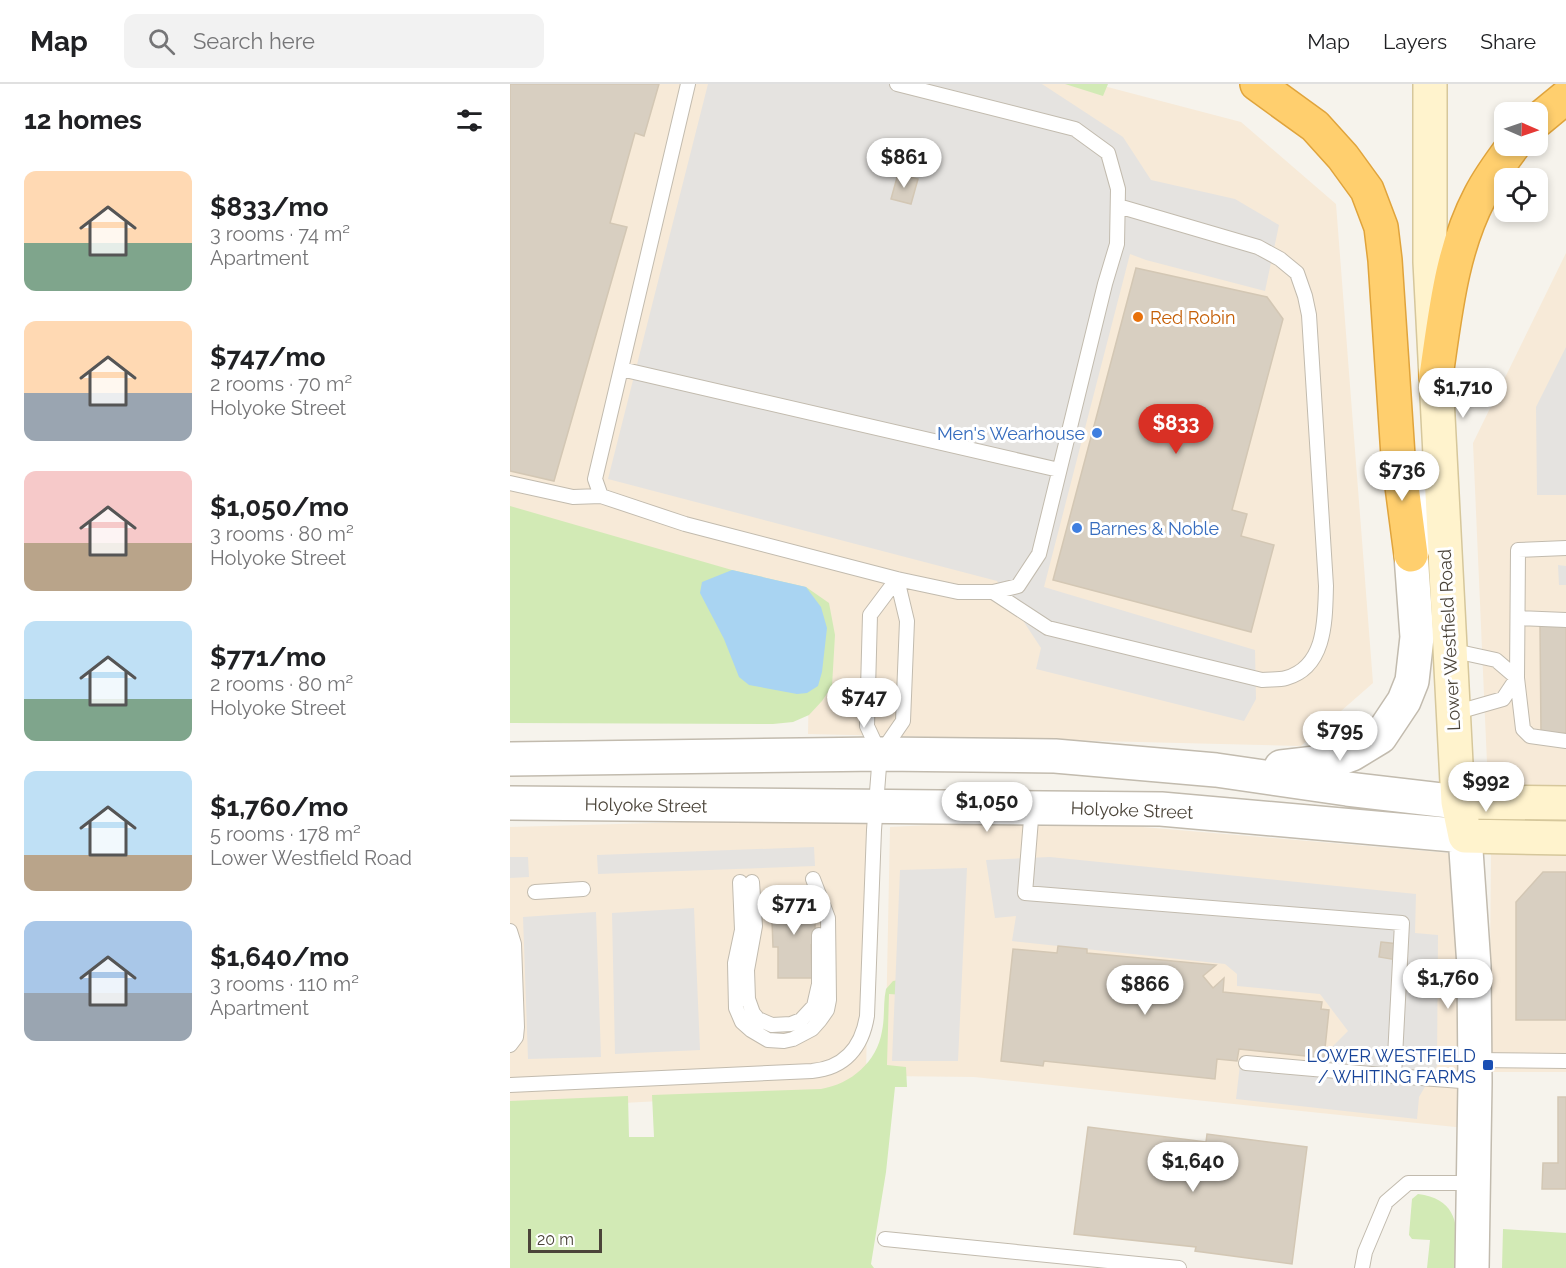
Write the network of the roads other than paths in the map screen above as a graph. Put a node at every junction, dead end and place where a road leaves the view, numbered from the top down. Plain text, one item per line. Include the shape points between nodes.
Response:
1 (688, 84) edge
2 (897, 84) edge
3 (1257, 84) edge
4 (1430, 84) edge
5 (1566, 97) edge
6 (1548, 112) edge
7 (1505, 156) edge
8 (1118, 206) junction
9 (621, 369) junction
10 (1436, 376) junction
11 (1441, 466) junction
12 (1059, 470) junction
13 (510, 483) edge
14 (601, 496) junction
15 (1566, 548) edge
16 (1411, 555) junction
17 (897, 579) junction
18 (993, 592) junction
19 (1518, 618) junction
20 (1566, 620) edge
21 (1450, 650) junction
22 (1517, 678) junction
23 (1452, 714) junction
24 (1566, 741) edge
25 (880, 754) junction
26 (510, 759) edge
27 (1216, 770) junction
28 (1458, 802) junction
29 (1566, 802) edge
30 (510, 803) edge
31 (877, 807) junction
32 (1032, 807) junction
33 (1465, 836) junction
34 (1566, 838) edge
35 (813, 879) dead end
36 (746, 882) dead end
37 (583, 890) dead end
38 (535, 892) dead end
39 (510, 930) edge
40 (510, 1045) edge
41 (1566, 1061) edge
42 (1245, 1063) dead end
43 (1475, 1071) junction
44 (1394, 1076) junction
45 (510, 1085) edge
46 (1474, 1183) junction
47 (885, 1239) dead end
48 (1179, 1268) edge
49 (1362, 1268) edge
50 (1472, 1268) edge

1 - 9 lane
2 - 8 lane via 1075,129 1108,153 1118,189
3 - 16 highway via 1315,126 1343,157 1367,190 1381,227 1398,456
4 - 10 main road, Lower Westfield Road via 1430,262
5 - 6 highway
7 - 10 highway via 1480,196 1462,239 1447,299
8 - 12 lane via 1117,244
8 - 18 lane via 1258,247 1280,258 1296,273 1309,315 1326,586 1325,621 1317,654 1303,670 1285,678 1262,680 1048,628
9 - 12 lane
9 - 14 lane via 595,479
10 - 11 main road, Lower Westfield Road
11 - 16 street
11 - 21 main road, Lower Westfield Road
12 - 18 lane via 1039,554 1018,586
13 - 14 lane via 573,497
14 - 17 lane via 685,524
15 - 19 lane via 1518,550
16 - 27 street via 1417,637 1412,681 1380,738 1333,761
17 - 18 lane via 958,592
17 - 25 lane via 907,621 903,722
17 - 25 lane via 870,615 867,726
19 - 20 lane
19 - 22 lane
21 - 22 lane via 1496,660
21 - 23 main road, Lower Westfield Road
22 - 23 lane via 1503,699
22 - 24 lane via 1523,729 1530,736
23 - 28 main road, Lower Westfield Road
25 - 26 street
25 - 27 street via 1055,756
25 - 31 lane
27 - 28 street
28 - 29 main road
28 - 33 main road, Lower Westfield Road
30 - 31 street, Holyoke Street
31 - 32 street, Holyoke Street
31 - 45 lane via 867,1016 863,1034 841,1062 812,1071
32 - 33 street, Holyoke Street via 1191,810
32 - 44 lane via 1024,893 1402,923
33 - 34 main road
33 - 43 street, Lower Westfield Road via 1474,966
35 - 36 lane via 828,918 829,1000 827,1010 812,1029 784,1041 768,1040 750,1030 736,1008 735,963
37 - 38 lane
39 - 40 lane via 517,1027
41 - 43 lane
42 - 44 lane
43 - 44 lane
43 - 46 street, Lower Westfield Road
46 - 49 lane via 1408,1183 1386,1202
46 - 50 street, Lower Westfield Road
47 - 48 lane

